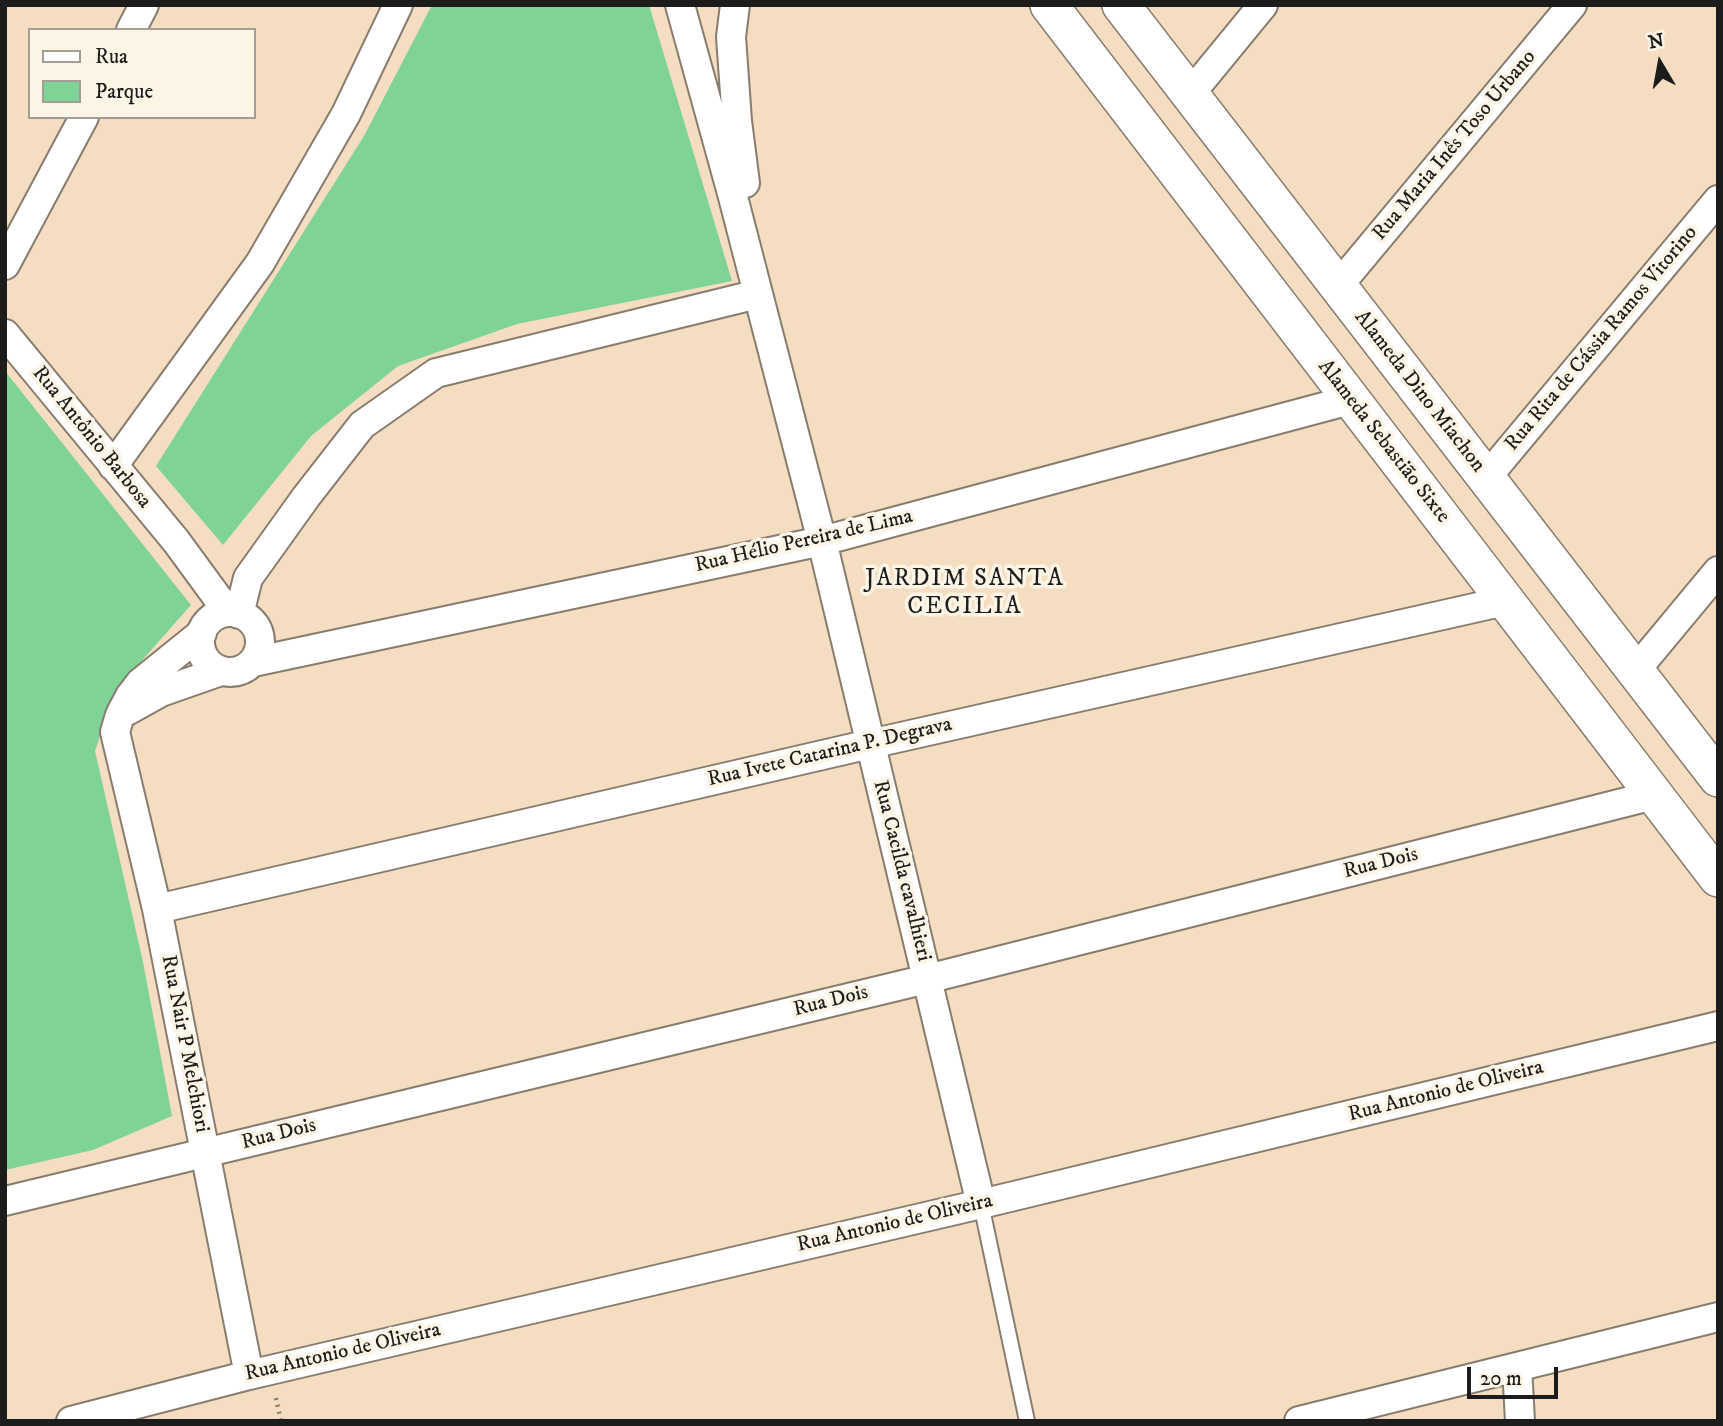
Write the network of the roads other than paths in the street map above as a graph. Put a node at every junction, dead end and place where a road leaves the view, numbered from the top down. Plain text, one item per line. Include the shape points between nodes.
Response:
1 (144, 5) edge
2 (398, 5) edge
3 (680, 5) edge
4 (735, 5) edge
5 (1049, 5) edge
6 (1121, 5) edge
7 (1263, 5) edge
8 (1572, 5) edge
9 (132, 28) edge
10 (1189, 94) junction
11 (83, 119) edge
12 (1718, 200) edge
13 (5, 265) edge
14 (1338, 286) junction
15 (758, 294) junction
16 (5, 334) edge
17 (1350, 400) junction
18 (113, 466) junction
19 (1486, 478) junction
20 (822, 541) junction
21 (1718, 571) edge
22 (1505, 601) junction
23 (219, 621) junction
24 (253, 662) junction
25 (221, 671) junction
26 (1634, 671) junction
27 (120, 715) junction
28 (870, 744) junction
29 (1718, 778) edge
30 (1654, 795) junction
31 (1718, 878) edge
32 (157, 909) junction
33 (927, 979) junction
34 (1718, 1026) edge
35 (205, 1153) junction
36 (5, 1201) edge
37 (981, 1204) junction
38 (1718, 1317) edge
39 (1517, 1367) junction
40 (249, 1375) junction
41 (71, 1421) edge
42 (1027, 1421) edge
43 (1299, 1421) edge
44 (1520, 1421) edge

1 - 9 street
2 - 18 street via 346,114 260,263
3 - 15 street
4 - 15 street via 731,37 737,121
5 - 17 street, Alameda Sebastião Sixte
6 - 10 street, Alameda Dino Miachon
7 - 10 street
8 - 14 street, Rua Maria Inês Toso Urbano
10 - 14 street, Alameda Dino Miachon
11 - 13 street
12 - 19 street, Rua Rita de Cássia Ramos Vitorino
14 - 19 street, Alameda Dino Miachon
15 - 20 street, Rua Cacilda cavalhieri
15 - 23 street via 436,373 362,425
16 - 18 street, Rua Antônio Barbosa
17 - 20 street, Rua Hélio Pereira de Lima
17 - 22 street, Alameda Sebastião Sixte
18 - 23 street, Rua Antônio Barbosa via 176,541
19 - 26 street, Alameda Dino Miachon
20 - 24 street, Rua Hélio Pereira de Lima
20 - 28 street, Rua Cacilda cavalhieri
21 - 26 street
22 - 28 street, Rua Ivete Catarina P. Degrava
22 - 30 street, Alameda Sebastião Sixte
23 - 24 street via 250,619 260,640
23 - 25 street via 200,645 211,665
23 - 27 street via 140,683
24 - 25 street via 244,669
25 - 27 street via 161,692
26 - 29 street, Alameda Dino Miachon
27 - 32 street, Rua Nair P Melchiori via 116,732 120,755
28 - 32 street, Rua Ivete Catarina P. Degrava
28 - 33 street, Rua Cacilda cavalhieri
30 - 31 street, Alameda Sebastião Sixte
30 - 33 street, Rua Dois
32 - 35 street, Rua Nair P Melchiori
33 - 35 street, Rua Dois
33 - 37 street, Rua Cacilda cavalhieri
34 - 37 street, Rua Antonio de Oliveira
35 - 36 street, Rua Dois
35 - 40 street, Rua Nair P Melchiori
37 - 40 street, Rua Antonio de Oliveira
37 - 42 lane
38 - 39 street
39 - 43 street
39 - 44 street
40 - 41 street, Rua Antonio de Oliveira

